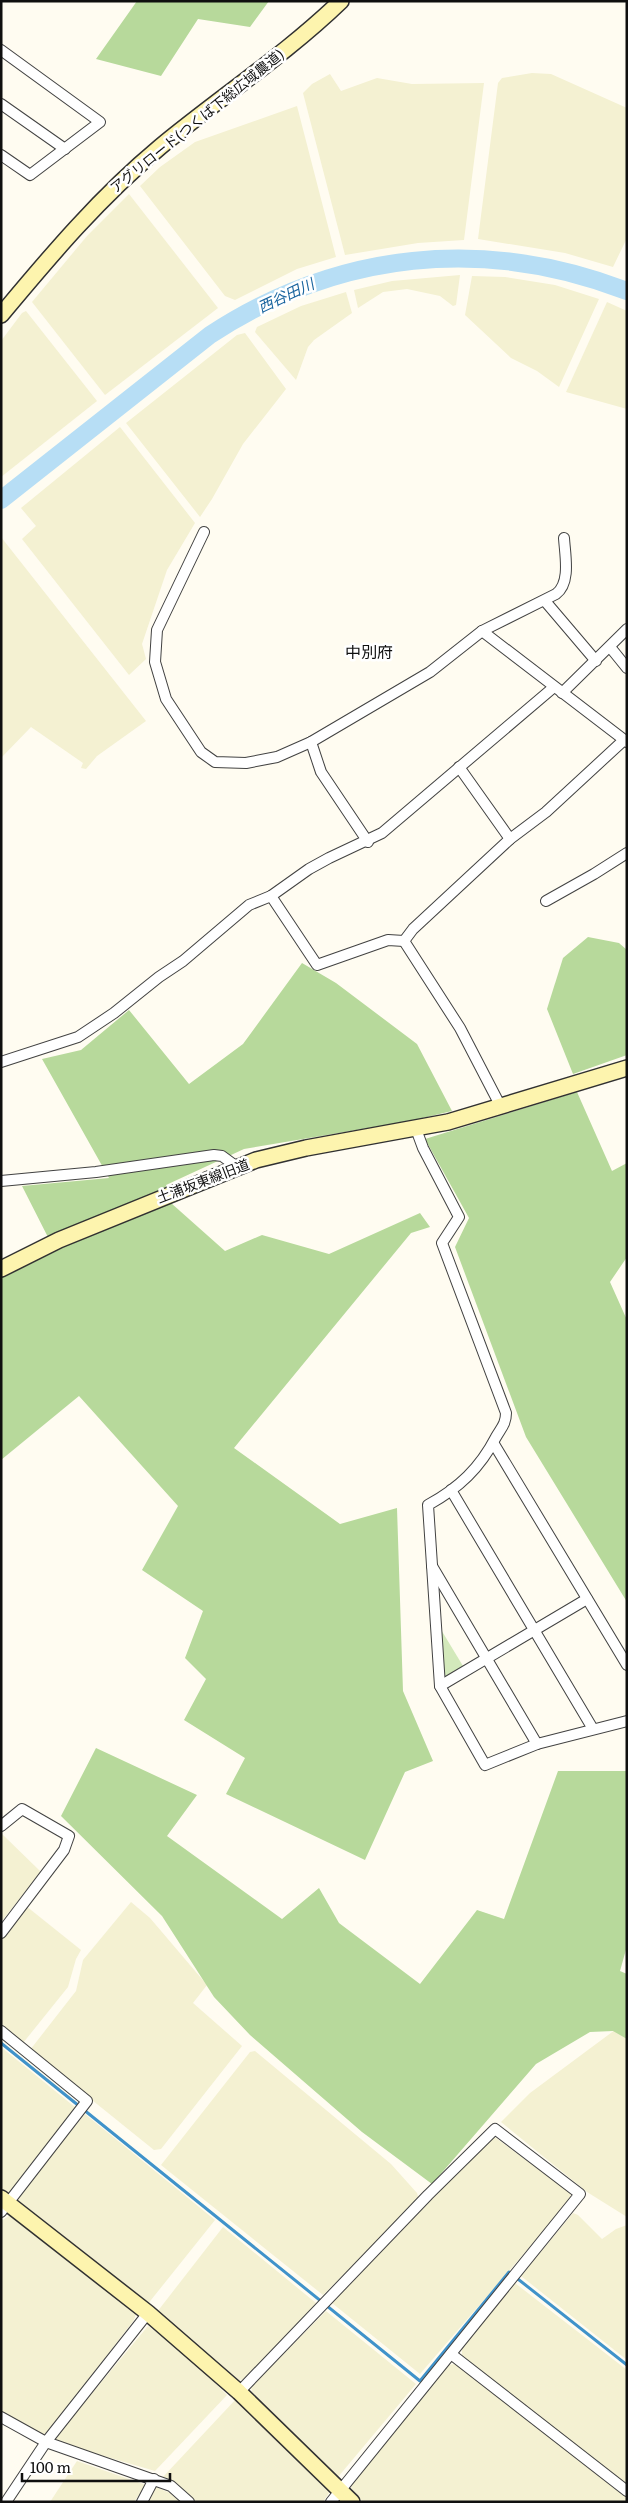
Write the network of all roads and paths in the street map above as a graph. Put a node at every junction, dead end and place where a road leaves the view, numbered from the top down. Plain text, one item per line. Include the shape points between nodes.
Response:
1 (341, 1) edge
2 (1, 50) edge
3 (1, 104) edge
4 (64, 149) junction
5 (1, 154) edge
6 (1, 315) edge
7 (204, 532) dead end
8 (564, 538) dead end
9 (544, 601) junction
10 (627, 629) edge
11 (482, 631) junction
12 (610, 647) junction
13 (596, 661) junction
14 (627, 668) edge
15 (558, 690) junction
16 (625, 741) edge
17 (311, 742) junction
18 (460, 767) junction
19 (510, 839) junction
20 (368, 842) junction
21 (627, 852) edge
22 (271, 896) junction
23 (546, 902) dead end
24 (404, 941) junction
25 (1, 1062) edge
26 (627, 1068) edge
27 (501, 1107) junction
28 (416, 1129) junction
29 (237, 1167) junction
30 (1, 1182) edge
31 (1, 1269) edge
32 (494, 1444) junction
33 (451, 1490) junction
34 (430, 1563) junction
35 (586, 1599) junction
36 (535, 1630) junction
37 (487, 1658) junction
38 (627, 1666) edge
39 (440, 1686) junction
40 (627, 1721) edge
41 (593, 1730) junction
42 (537, 1744) junction
43 (1, 1826) edge
44 (1, 1933) edge
45 (1, 2032) edge
46 (3, 2204) edge
47 (148, 2313) junction
48 (451, 2354) junction
49 (239, 2392) junction
50 (1, 2417) edge
51 (46, 2442) junction
52 (154, 2479) junction
53 (627, 2491) edge
54 (336, 2496) edge
55 (6, 2502) edge
56 (142, 2502) edge
57 (189, 2502) edge
58 (352, 2502) edge

1 - 6 street, アグリロード(つくば下総広域農道) via 126,176 69,233
2 - 4 street via 100,122
3 - 4 street
4 - 5 street via 30,175
7 - 17 street via 157,630 155,662 166,699 200,752 215,762 246,763 277,757
8 - 9 street via 566,576 560,591
9 - 11 street
9 - 13 street
10 - 12 street
11 - 15 street
11 - 17 street via 430,672
12 - 13 street
12 - 14 street
13 - 15 street
15 - 16 street
15 - 18 street
16 - 19 street via 546,812
17 - 20 street via 321,772
18 - 19 street
18 - 20 street
19 - 24 street
20 - 22 street via 309,869
21 - 23 street
22 - 24 street via 317,965 388,940
22 - 25 street via 249,906 183,962 78,1037
24 - 27 street via 460,1028
26 - 27 street, 土浦坂東線旧道
27 - 28 street, 土浦坂東線旧道
28 - 29 street, 土浦坂東線旧道 via 306,1148
28 - 32 street via 459,1217 442,1242 506,1412 506,1420
29 - 30 street via 222,1156 214,1155
29 - 31 street, 土浦坂東線旧道 via 59,1240
32 - 33 street via 465,1481
32 - 35 street
33 - 34 street via 428,1505
33 - 36 street
34 - 37 street
34 - 39 street
35 - 36 street
35 - 38 street
36 - 37 street
36 - 41 street
37 - 39 street
37 - 42 street
39 - 42 street via 485,1765
40 - 41 street
41 - 42 street
43 - 44 street via 22,1809 69,1836 64,1850
45 - 46 street via 87,2101
46 - 47 street
47 - 49 street
47 - 51 street
48 - 49 street via 580,2194 495,2129
48 - 53 street
48 - 54 street
49 - 54 street
50 - 51 street
51 - 52 street
51 - 55 street
52 - 56 street
52 - 57 street via 171,2486
54 - 58 street

